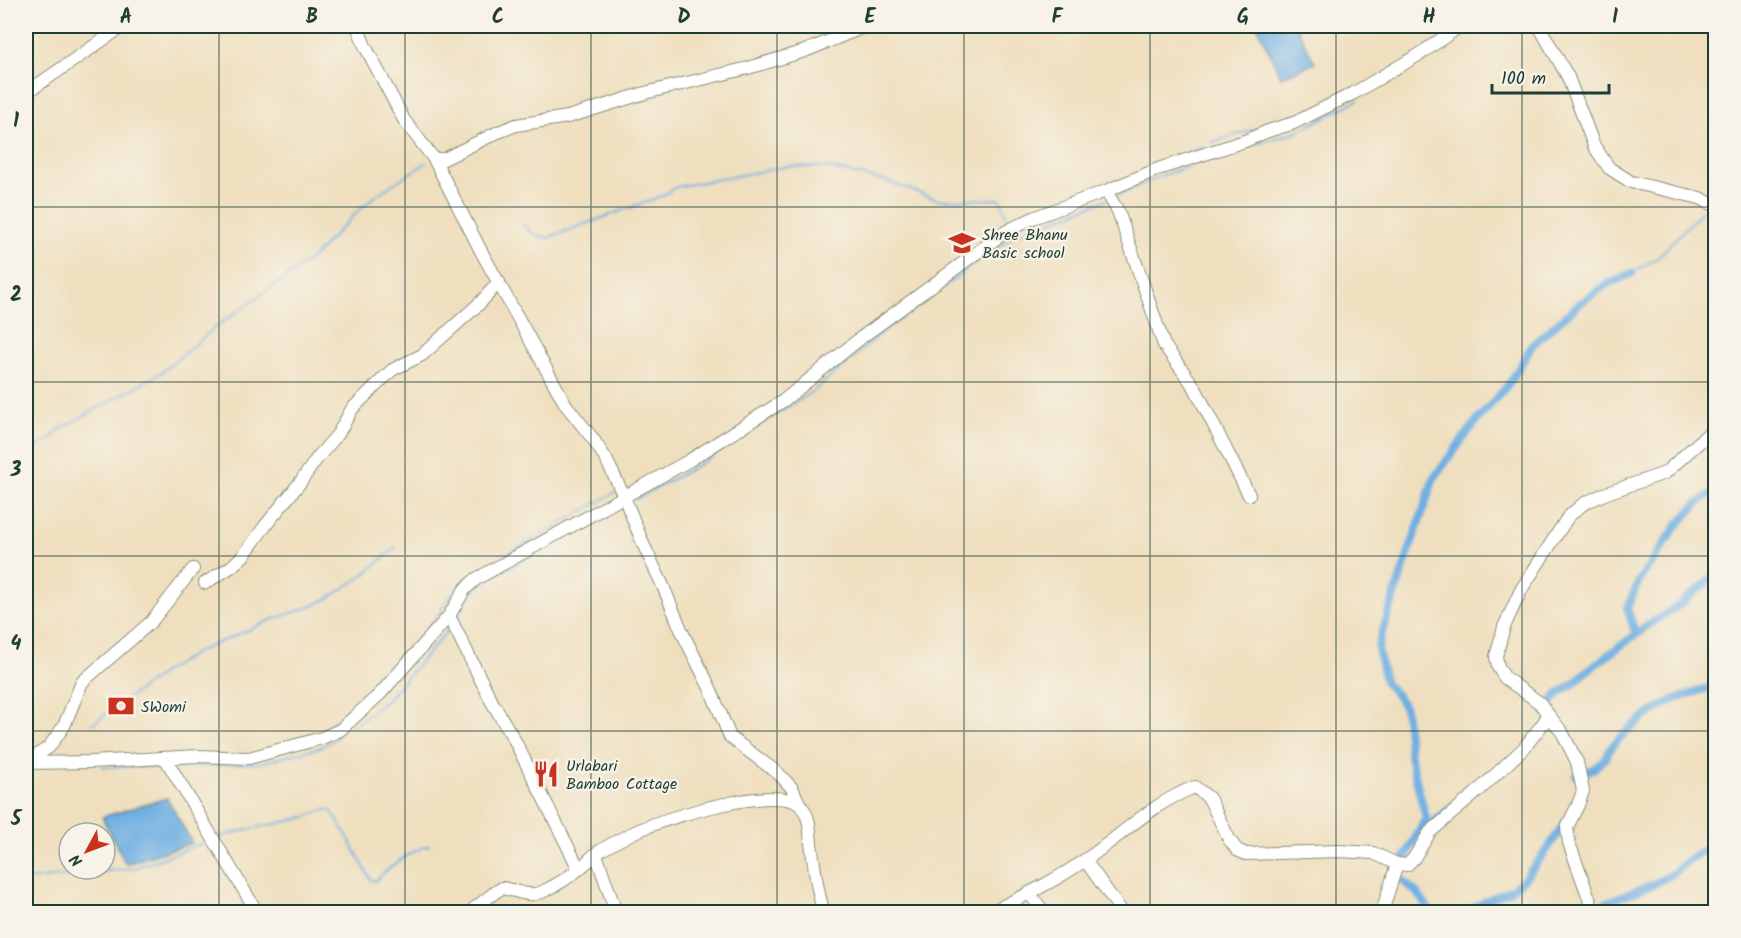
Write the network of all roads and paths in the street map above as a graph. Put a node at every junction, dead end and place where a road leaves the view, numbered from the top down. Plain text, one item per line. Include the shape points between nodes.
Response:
1 (123, 26) edge
2 (357, 26) edge
3 (866, 26) edge
4 (1461, 26) edge
5 (1539, 26) edge
6 (26, 93) edge
7 (434, 159) junction
8 (1106, 191) junction
9 (1716, 206) edge
10 (499, 282) junction
11 (1716, 427) edge
12 (1250, 495) dead end
13 (624, 498) junction
14 (193, 569) dead end
15 (205, 583) dead end
16 (449, 616) junction
17 (1549, 719) junction
18 (165, 758) junction
19 (28, 763) edge
20 (800, 805) junction
21 (596, 854) junction
22 (1085, 860) junction
23 (1397, 864) junction
24 (579, 869) junction
25 (1029, 893) junction
26 (257, 912) edge
27 (470, 912) edge
28 (616, 912) edge
29 (824, 912) edge
30 (991, 912) edge
31 (1044, 912) edge
32 (1122, 912) edge
33 (1382, 912) edge
34 (1594, 912) edge

1 - 6 street
2 - 7 street via 404,120
3 - 7 street via 805,51 748,68 568,117 516,125 444,159
4 - 8 street via 1354,93 1294,123 1158,169
5 - 9 street via 1568,77 1594,146 1609,168 1631,182 1700,198
7 - 10 street
8 - 12 street via 1118,211 1164,345 1195,388
8 - 13 street via 1005,232 783,401
10 - 13 street via 566,405 606,459
10 - 15 street via 422,355 392,370 352,409 338,434 244,555
11 - 17 street via 1665,473 1583,504 1568,517 1521,590 1504,627 1496,656 1498,667 1505,678 1540,703
13 - 16 street via 476,579
13 - 20 street via 730,737 778,774
14 - 19 street via 151,622 82,682 64,726 49,747
16 - 18 street via 380,694 340,730 308,743 249,758
16 - 24 street
17 - 23 street via 1511,761 1430,832 1409,864
17 - 34 street via 1567,741 1578,767 1582,791 1567,827
18 - 19 street
18 - 26 street
20 - 21 street via 769,798 687,812 644,828
20 - 29 street via 808,817
21 - 24 street
21 - 28 street
22 - 23 street via 1143,816 1195,787 1209,798 1237,850 1246,854 1373,853
22 - 25 street
22 - 32 street
23 - 33 street
24 - 27 street via 534,894 502,888
25 - 30 street
25 - 31 street

